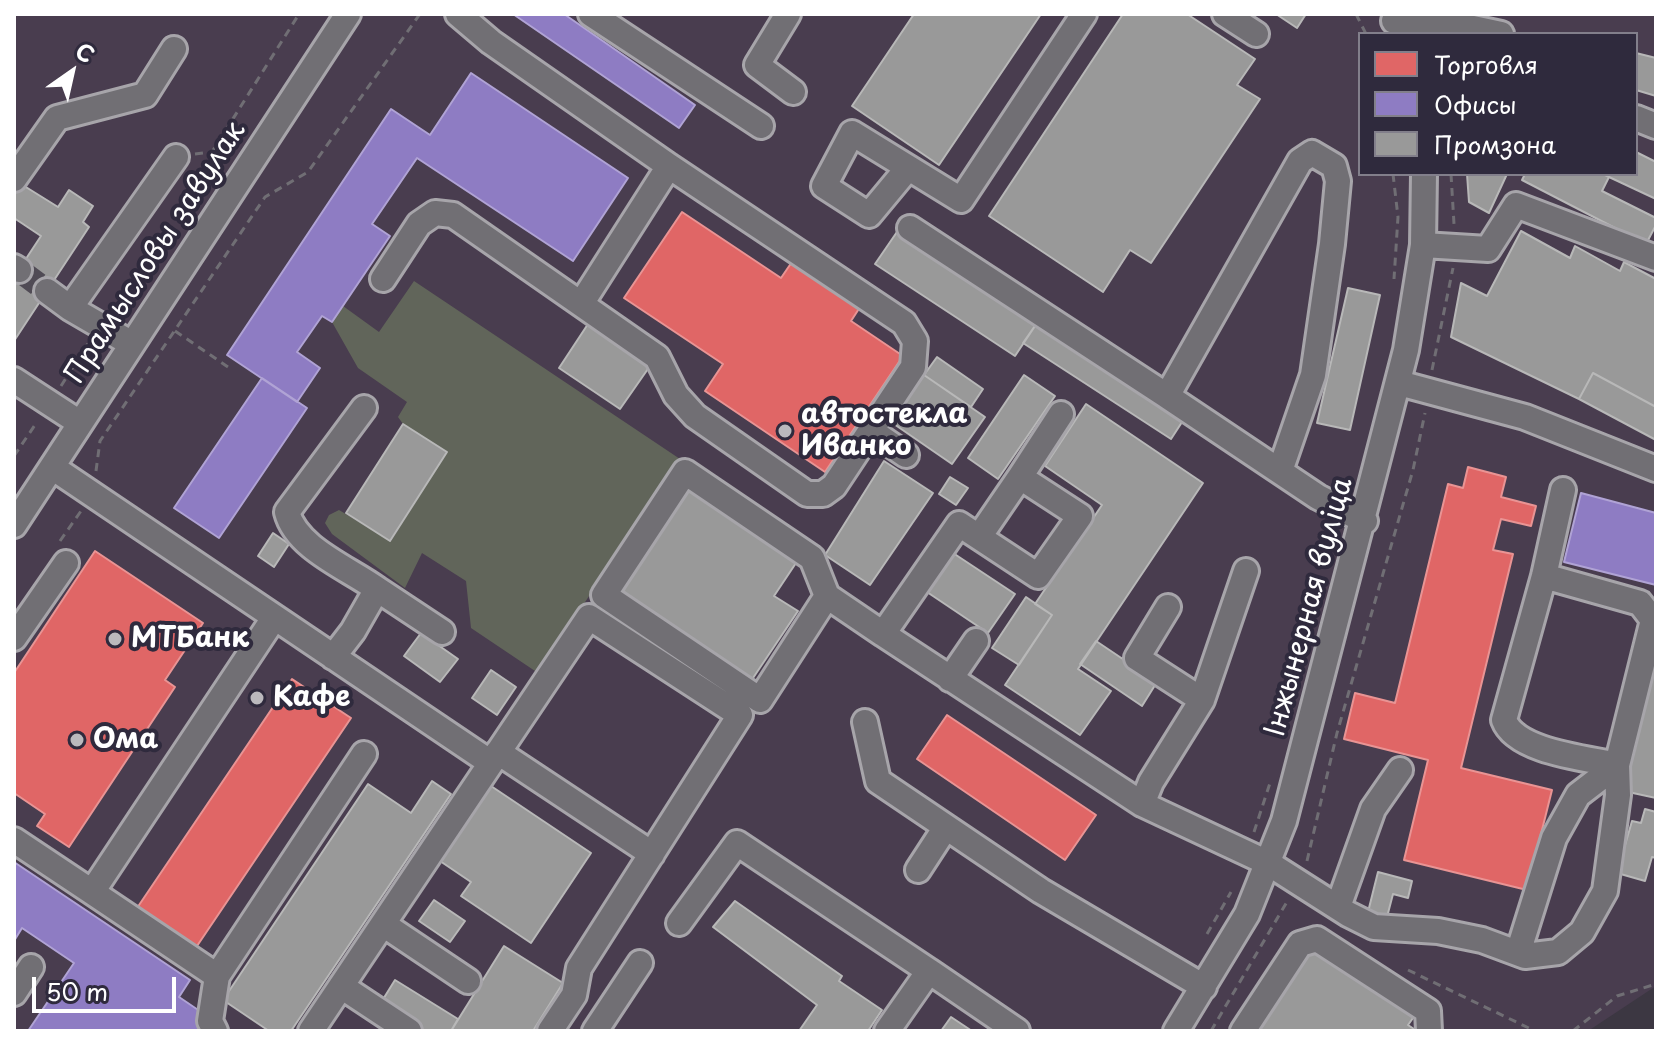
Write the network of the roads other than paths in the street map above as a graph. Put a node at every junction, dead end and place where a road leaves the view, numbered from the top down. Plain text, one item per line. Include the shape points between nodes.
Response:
1 (348, 14) edge
2 (458, 14) edge
3 (591, 14) edge
4 (788, 14) edge
5 (1084, 14) edge
6 (1225, 14) edge
7 (1394, 23) edge
8 (1492, 32) edge
9 (1256, 34) dead end
10 (174, 49) dead end
11 (793, 92) dead end
12 (761, 126) dead end
13 (176, 157) road end
14 (669, 166) junction
15 (908, 168) dead end
16 (1424, 176) edge
17 (14, 179) edge
18 (910, 228) dead end
19 (1423, 245) junction
20 (1656, 258) edge
21 (383, 279) dead end
22 (47, 291) tunnel mouth
23 (581, 304) junction
24 (70, 308) junction
25 (132, 344) junction
26 (14, 380) edge
27 (1399, 383) junction
28 (1167, 396) junction
29 (364, 408) dead end
30 (1061, 414) dead end
31 (80, 423) junction
32 (871, 431) junction
33 (906, 455) dead end
34 (52, 467) junction
35 (1656, 469) edge
36 (1280, 471) junction
37 (1020, 477) junction
38 (1563, 490) dead end
39 (1365, 521) junction
40 (14, 525) edge
41 (979, 537) junction
42 (62, 554) road end
43 (1246, 571) dead end
44 (1544, 576) junction
45 (377, 589) junction
46 (827, 596) junction
47 (1168, 607) dead end
48 (274, 618) junction
49 (442, 632) dead end
50 (883, 634) junction
51 (14, 638) edge
52 (976, 641) dead end
53 (333, 657) junction
54 (950, 679) junction
55 (1202, 700) junction
56 (865, 722) dead end
57 (364, 754) dead end
58 (495, 758) junction
59 (1617, 765) junction
60 (1400, 770) dead end
61 (1142, 804) junction
62 (946, 827) junction
63 (14, 840) edge
64 (652, 854) junction
65 (1257, 858) junction
66 (918, 870) dead end
67 (92, 892) junction
68 (1338, 907) junction
69 (679, 923) dead end
70 (383, 924) junction
71 (1518, 953) junction
72 (640, 963) dead end
73 (31, 967) dead end
74 (929, 971) junction
75 (217, 976) junction
76 (468, 981) dead end
77 (341, 986) junction
78 (1204, 987) junction
79 (14, 993) edge
80 (212, 1029) edge
81 (311, 1031) edge
82 (409, 1031) edge
83 (550, 1031) edge
84 (595, 1031) edge
85 (887, 1031) edge
86 (1017, 1031) edge
87 (1176, 1031) edge
88 (1243, 1031) edge
89 (1429, 1031) edge

1 - 25 street, Прамысловы завулак
2 - 14 street
3 - 12 street
4 - 11 street via 757,65
5 - 15 street via 961,200
6 - 9 street
7 - 8 street via 1454,24
10 - 17 street via 145,95 57,118
13 - 24 street
14 - 23 street
14 - 32 street via 904,323 915,341 913,367
16 - 19 street, Інжынерная вуліца
18 - 28 street
19 - 20 street via 1488,249 1516,205
19 - 27 street, Інжынерная вуліца
21 - 23 street via 419,224 435,213 453,215
22 - 24 street
23 - 32 street via 657,357 676,395 695,416 807,494 823,494 834,486
24 - 25 street
25 - 31 street, Прамысловы завулак
26 - 31 street
27 - 35 street via 1525,417
27 - 39 street, Інжынерная вуліца
28 - 36 street
28 - 36 street via 1300,161 1312,153 1334,166 1338,181 1332,244 1313,375
29 - 45 street via 287,512 290,526 303,539
30 - 37 street
31 - 34 street, Прамысловы завулак
32 - 33 street
34 - 40 street, Прамысловы завулак
34 - 48 street
36 - 39 street
37 - 41 street
37 - 41 street via 1080,516 1038,576
38 - 44 street
39 - 65 street, Інжынерная вуліца via 1299,768
41 - 50 street via 959,524
42 - 51 street
43 - 55 street
44 - 59 street via 1640,603 1653,620
44 - 59 street via 1504,720 1508,731 1530,745
45 - 49 street
45 - 53 street
46 - 46 street via 812,558 685,472 604,595 760,700
46 - 50 street
47 - 55 street via 1137,658
48 - 53 street
48 - 67 street
50 - 54 street
52 - 54 street
53 - 58 street
54 - 61 street
55 - 61 street
56 - 62 street via 878,781
57 - 75 street
58 - 64 street
58 - 64 street via 589,617 740,715
58 - 70 street
59 - 71 street via 1578,795 1554,838
59 - 71 street via 1605,891 1582,932 1558,952
60 - 68 street via 1373,809
61 - 65 street
62 - 66 street
62 - 78 street via 1041,891
63 - 67 street
64 - 83 street via 579,968 574,995
65 - 68 street
65 - 78 street, Інжынерная вуліца via 1247,914
67 - 75 street
68 - 71 street via 1374,927 1438,931
69 - 74 street via 737,843
70 - 76 street
70 - 77 street
72 - 84 street
73 - 79 street
74 - 85 street
74 - 86 street
75 - 80 street
77 - 81 street
77 - 82 street
78 - 87 street, Інжынерная вуліца
88 - 89 street via 1300,944 1317,939 1428,1011

